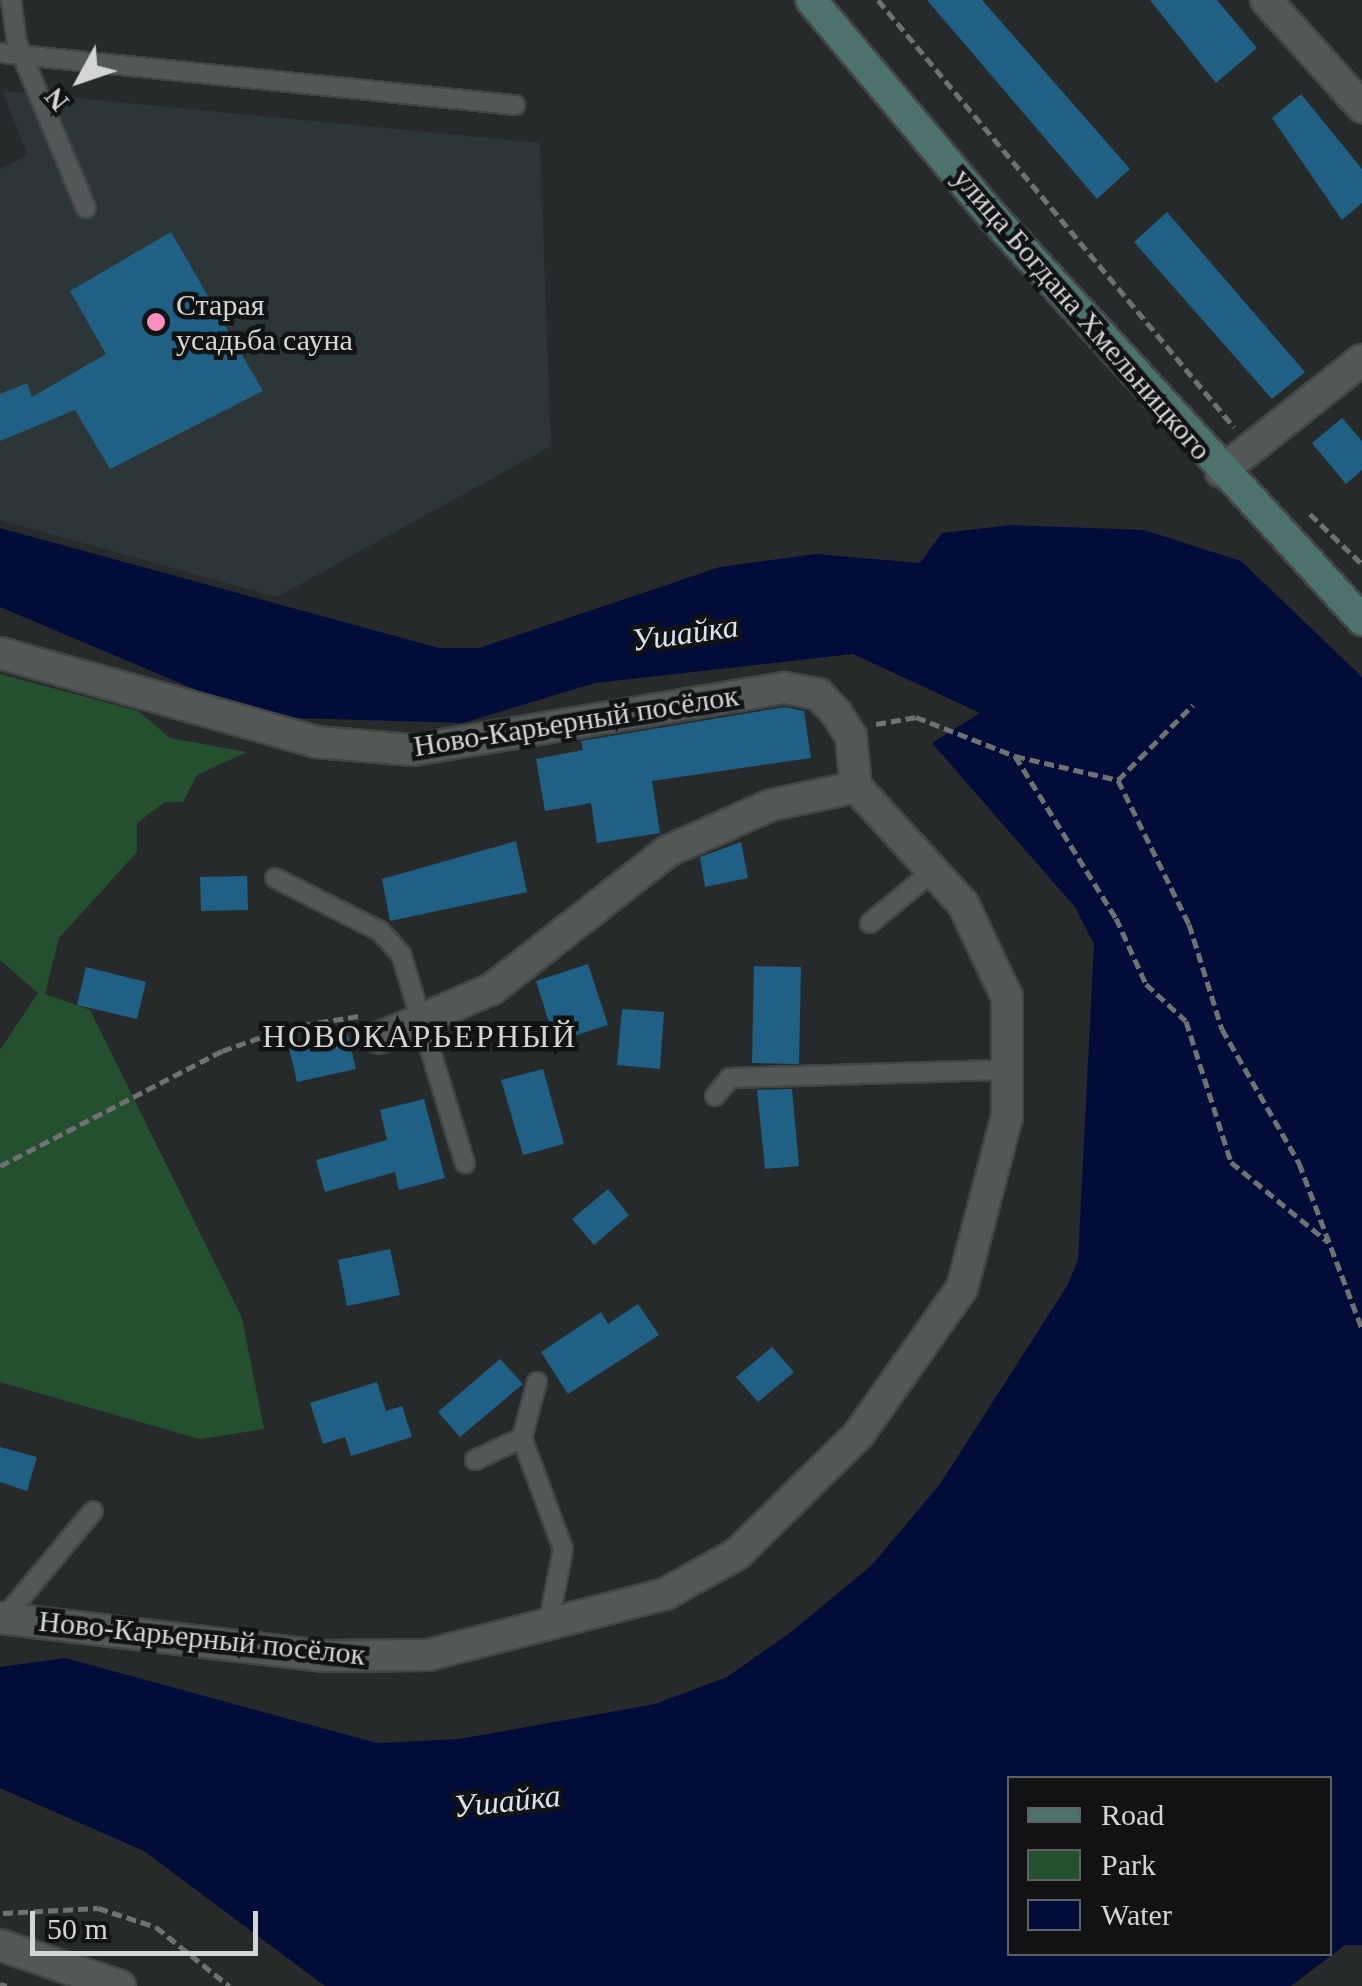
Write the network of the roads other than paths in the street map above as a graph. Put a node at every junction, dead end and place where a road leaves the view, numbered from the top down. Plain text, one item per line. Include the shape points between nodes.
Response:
1 (12, 0) edge
2 (811, 0) edge
3 (1266, 0) edge
4 (0, 53) edge
5 (22, 56) junction
6 (515, 105) dead end
7 (1362, 107) edge
8 (86, 208) dead end
9 (1362, 360) edge
10 (1222, 472) junction
11 (1362, 620) edge
12 (0, 653) edge
13 (856, 787) junction
14 (932, 872) junction
15 (275, 878) dead end
16 (870, 923) dead end
17 (425, 1022) junction
18 (379, 1038) road end
19 (1007, 1070) junction
20 (715, 1096) dead end
21 (465, 1163) dead end
22 (537, 1382) dead end
23 (522, 1438) junction
24 (475, 1460) dead end
25 (94, 1510) dead end
26 (2, 1618) edge
27 (548, 1627) junction
28 (0, 1944) edge
29 (120, 1986) edge

1 - 5 lane
2 - 10 street, улица Богдана Хмельницкого
3 - 7 street
4 - 5 lane
5 - 6 lane
5 - 8 lane
9 - 10 street
10 - 11 street, улица Богдана Хмельницкого
12 - 13 street, Ново-Карьерный посёлок via 316,742 412,750 785,688 818,694 851,736
13 - 14 street, Ново-Карьерный посёлок
13 - 17 street via 771,805 668,851 492,989
14 - 16 lane
14 - 19 street, Ново-Карьерный посёлок via 963,904 1007,997
15 - 17 lane via 380,930 408,967
17 - 18 street
17 - 21 lane
19 - 20 lane via 730,1078
19 - 27 street, Ново-Карьерный посёлок via 1008,1117 962,1288 859,1434 737,1554 666,1594
22 - 23 lane
23 - 24 lane
23 - 27 lane via 563,1549
25 - 26 lane
26 - 27 street, Ново-Карьерный посёлок via 324,1656 428,1655
28 - 29 street

